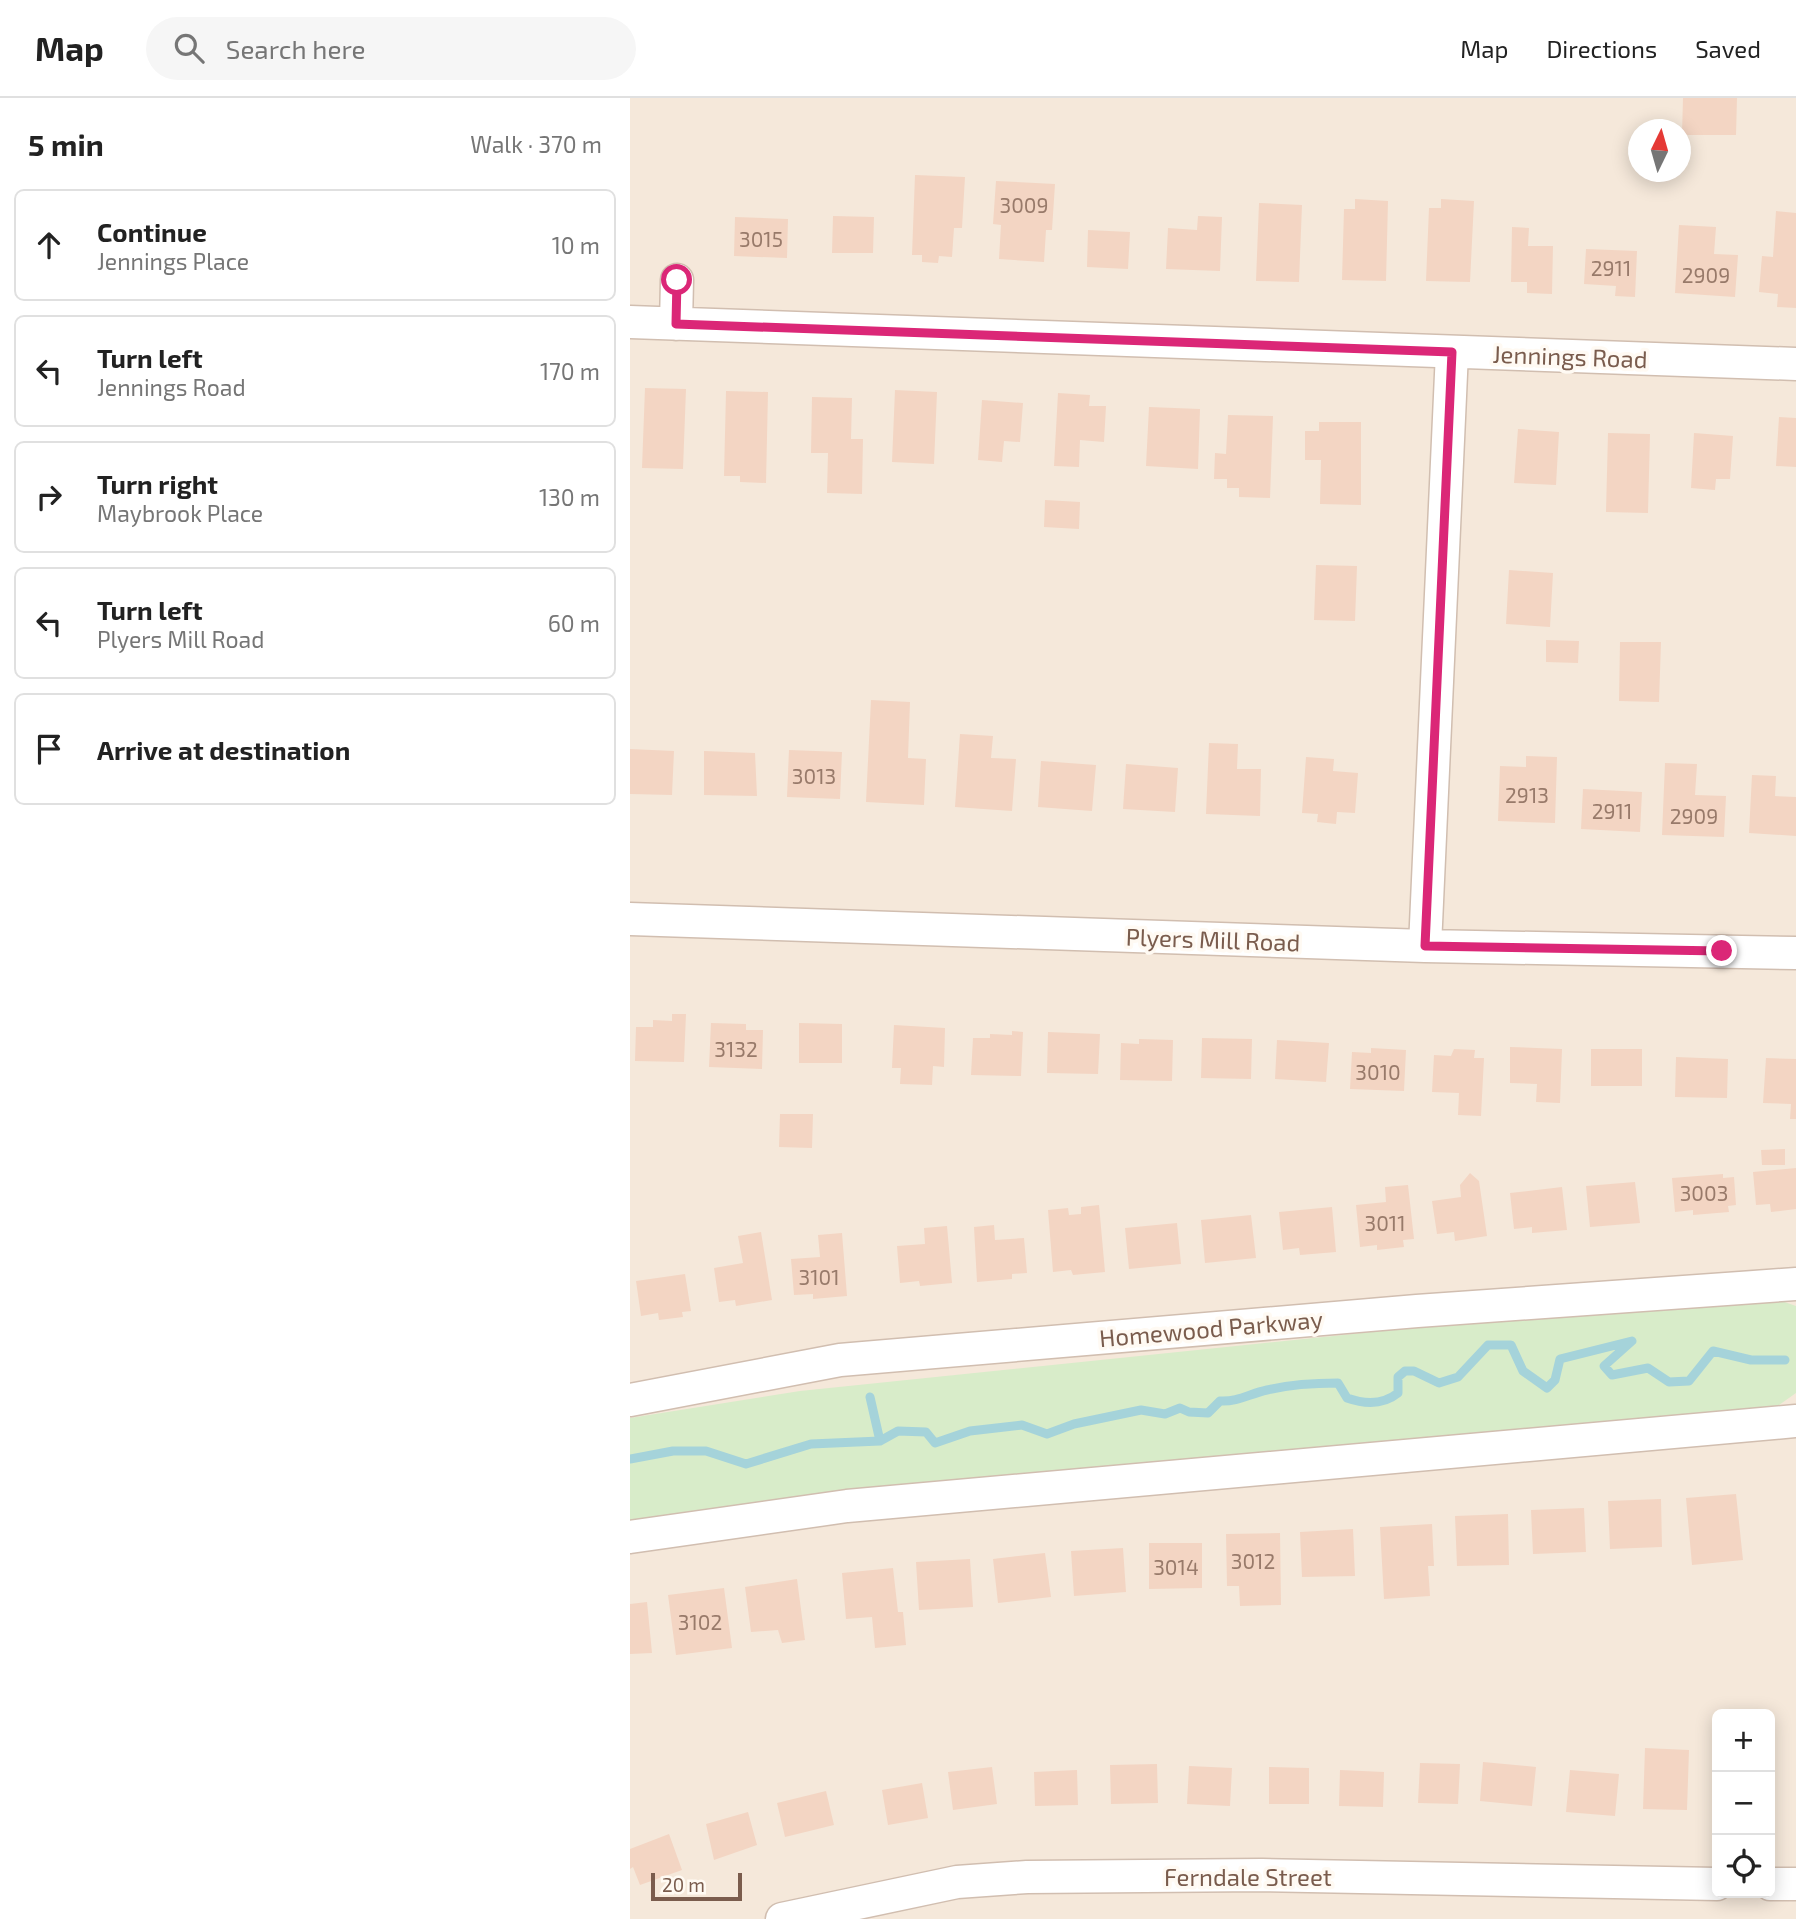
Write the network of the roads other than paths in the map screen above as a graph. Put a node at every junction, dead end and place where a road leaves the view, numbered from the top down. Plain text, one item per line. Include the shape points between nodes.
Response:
1 (677, 280) dead end
2 (630, 323) edge
3 (676, 324) junction
4 (1452, 352) junction
5 (1796, 364) edge
6 (630, 919) edge
7 (1425, 946) junction
8 (1796, 953) edge
9 (1796, 1284) edge
10 (630, 1400) edge
11 (1796, 1421) edge
12 (630, 1537) edge
13 (1712, 1884) edge
14 (1775, 1884) edge
15 (1796, 1884) edge
16 (782, 1919) edge

1 - 3 street
2 - 3 street, Jennings Road
3 - 4 street, Jennings Road
4 - 5 street, Jennings Road
4 - 7 street
6 - 7 street, Plyers Mill Road
7 - 8 street, Plyers Mill Road
9 - 10 street, Homewood Parkway via 840,1360
11 - 12 street via 847,1506
13 - 16 street, Ferndale Street via 1262,1875 1027,1877 957,1882
14 - 15 street

